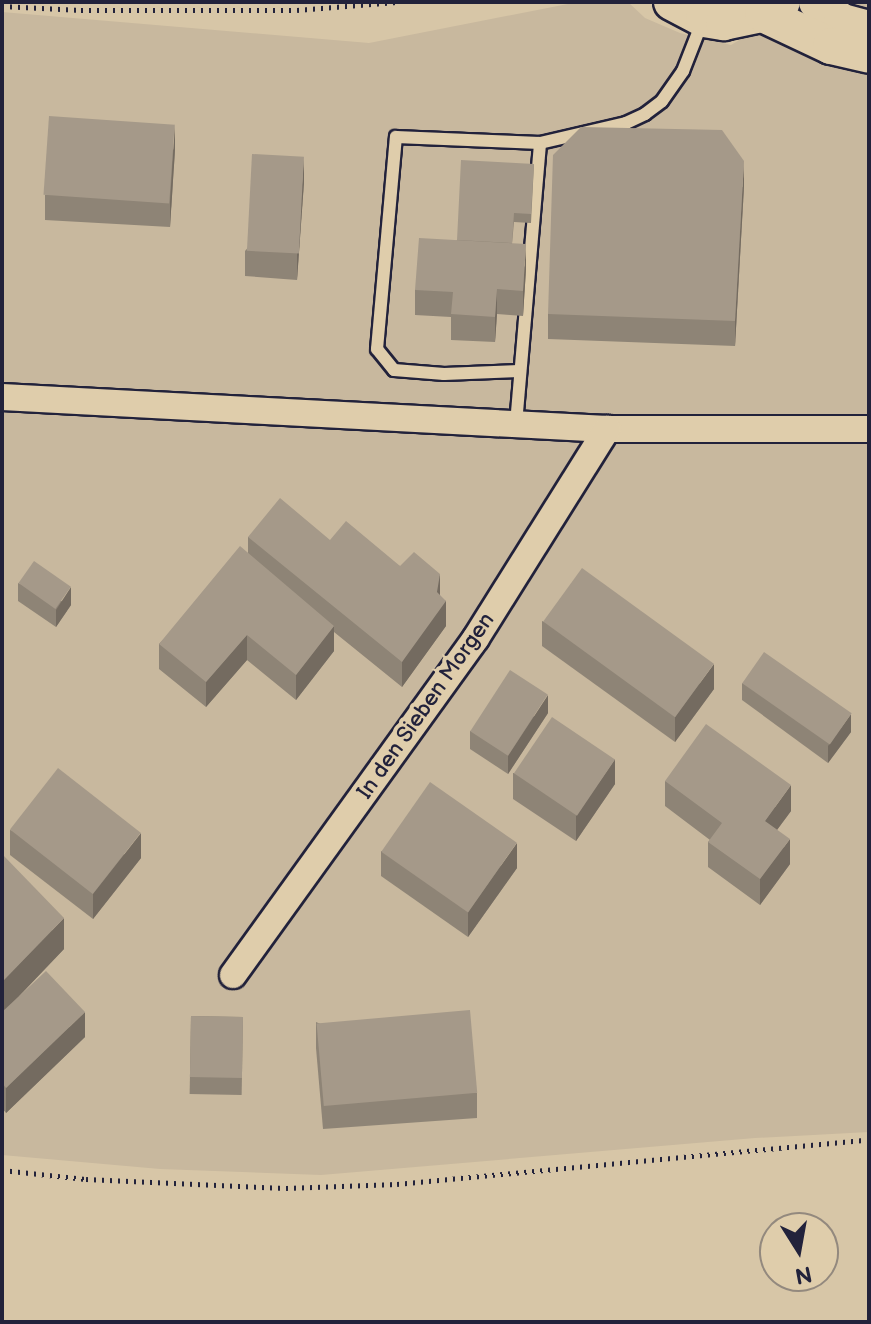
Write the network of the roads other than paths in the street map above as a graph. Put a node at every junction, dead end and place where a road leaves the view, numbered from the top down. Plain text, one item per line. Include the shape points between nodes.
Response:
1 (672, 2) edge
2 (817, 2) edge
3 (773, 8) edge
4 (704, 19) junction
5 (869, 29) edge
6 (869, 55) edge
7 (540, 143) junction
8 (519, 371) junction
9 (2, 397) edge
10 (516, 424) junction
11 (607, 429) junction
12 (869, 429) edge
13 (233, 975) dead end

1 - 4 street
2 - 5 street via 842,22
3 - 4 street via 744,21
3 - 6 street via 831,46
4 - 7 lane via 683,71 653,108 626,123
7 - 8 lane
7 - 8 lane via 396,137 377,349 394,370
8 - 10 lane
9 - 10 street
10 - 11 street
11 - 12 street
11 - 13 street, In den Sieben Morgen via 476,638

